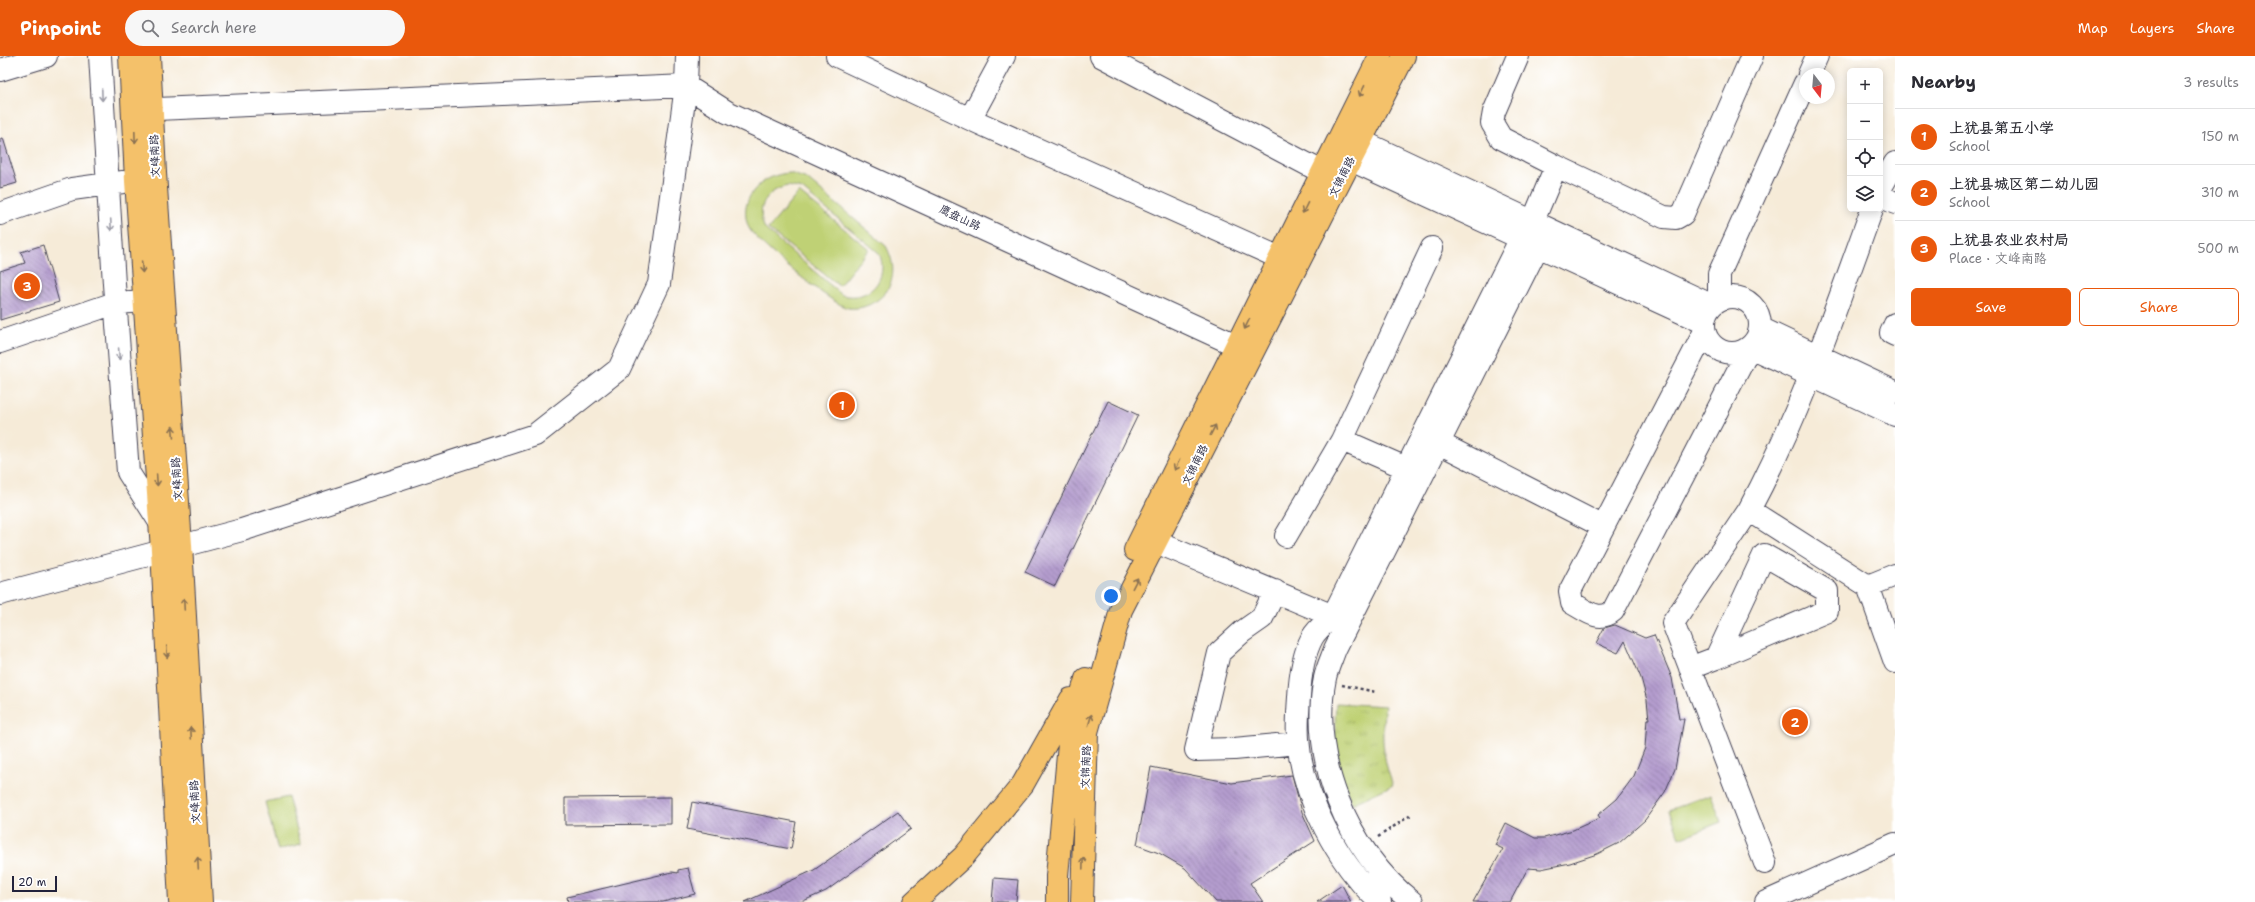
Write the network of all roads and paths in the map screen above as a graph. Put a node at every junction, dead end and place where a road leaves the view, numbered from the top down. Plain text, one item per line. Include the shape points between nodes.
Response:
1 (46, 56) edge
2 (100, 56) edge
3 (130, 56) edge
4 (149, 56) edge
5 (687, 56) edge
6 (837, 56) edge
7 (1004, 56) edge
8 (1101, 56) edge
9 (1380, 56) edge
10 (1404, 56) edge
11 (1518, 56) edge
12 (1752, 56) edge
13 (1817, 56) edge
14 (1812, 68) edge
15 (0, 70) edge
16 (686, 86) junction
17 (1799, 95) edge
18 (144, 110) junction
19 (970, 119) junction
20 (1361, 141) junction
21 (1351, 160) junction
22 (1895, 162) edge
23 (1556, 166) junction
24 (1322, 172) junction
25 (146, 179) junction
26 (109, 184) junction
27 (1883, 184) edge
28 (1895, 188) edge
29 (1883, 193) edge
30 (1883, 196) edge
31 (1895, 203) edge
32 (1871, 212) edge
33 (0, 214) edge
34 (1532, 234) junction
35 (1432, 248) dead end
36 (1280, 258) junction
37 (154, 300) junction
38 (115, 303) junction
39 (1710, 315) junction
40 (1895, 324) edge
41 (1760, 328) junction
42 (1895, 335) edge
43 (0, 342) edge
44 (1236, 345) junction
45 (1746, 349) junction
46 (1814, 366) junction
47 (1895, 392) edge
48 (1895, 415) edge
49 (1342, 440) junction
50 (1438, 443) junction
51 (1406, 468) junction
52 (1749, 510) junction
53 (161, 524) junction
54 (1602, 526) junction
55 (1286, 536) dead end
56 (1156, 542) junction
57 (172, 548) junction
58 (1895, 575) edge
59 (1868, 586) junction
60 (1275, 592) junction
61 (0, 594) edge
62 (1340, 619) junction
63 (1893, 652) edge
64 (1716, 658) junction
65 (1090, 665) junction
66 (1690, 668) junction
67 (1325, 686) junction
68 (1299, 687) junction
69 (1376, 692) dead end
70 (1299, 748) junction
71 (1324, 748) junction
72 (1411, 815) dead end
73 (1895, 844) edge
74 (1362, 848) junction
75 (1765, 863) dead end
76 (1398, 898) edge
77 (1057, 901) edge
78 (180, 902) edge
79 (201, 902) edge
80 (914, 902) edge
81 (1082, 902) edge
82 (1380, 902) edge
83 (1766, 902) edge

1 - 15 street
2 -> 26 street
3 - 18 main road, 文峰南路
4 - 18 main road, 文峰南路
5 - 16 street
6 - 19 street
7 - 19 street
8 - 24 street
9 -> 24 main road, 文锦南路
10 - 20 main road, 文锦南路
11 - 23 street via 1494,112 1492,123 1501,138
12 - 23 street via 1683,214 1676,218 1664,217
13 - 14 street
16 - 18 street
16 - 44 street, 鹰盘山路 via 727,112
16 - 57 street via 659,284 619,369 535,435 242,530
17 - 39 street via 1719,274
18 - 25 main road, 文峰南路
19 - 36 street
20 - 21 main road, 文锦南路
20 - 34 street
21 - 34 street
56 -> 21 main road, 文锦南路
22 - 27 street
23 - 34 street
24 -> 36 main road, 文锦南路
25 - 26 street
25 - 37 main road, 文峰南路
26 - 33 street via 72,190
26 -> 38 street
28 - 29 street
30 - 31 street
32 - 46 street
34 - 39 street
34 - 50 street
34 - 51 street
35 - 49 street
36 -> 44 main road, 文锦南路
37 - 38 street
37 -> 53 main road, 文峰南路
57 -> 37 main road, 文峰南路
38 - 43 street
38 -> 53 street via 128,472
39 - 41 street via 1728,297 1746,300 1758,313
39 - 45 street via 1714,347 1732,353
39 - 54 street
40 - 42 street via 1891,334
41 - 45 street via 1756,340
41 - 46 street
44 -> 65 main road, 文锦南路 via 1109,603
45 - 46 street
45 - 54 street via 1744,360 1613,611 1607,616 1600,617 1572,603 1570,591
46 - 47 street
46 - 48 street
46 - 52 street via 1771,469
49 - 51 street
49 - 55 street
50 - 54 street
50 - 62 street
51 - 62 street
52 - 59 street
52 - 66 street via 1673,623
53 - 57 main road, 文峰南路
56 - 60 street
81 -> 56 main road, 文锦南路 via 1087,732 1122,610
57 - 61 street
57 -> 78 main road, 文峰南路
79 -> 57 main road, 文峰南路
58 - 59 street
59 - 63 street
60 - 62 street
60 - 70 street via 1262,618 1219,653 1196,750
62 - 67 street
62 - 68 street via 1312,637
64 - 64 street via 1826,611 1827,591 1764,555
64 - 66 street
65 - 77 main road, 文锦南路 via 1070,733
65 - 80 main road via 1022,784 964,856
66 - 75 street
67 - 68 street
67 - 69 path
67 - 71 street via 1322,730
68 - 70 street
70 - 71 street
70 - 82 street via 1312,801 1326,830 1357,877
71 - 74 street via 1330,778
72 - 74 path
73 - 83 street
74 - 76 street

